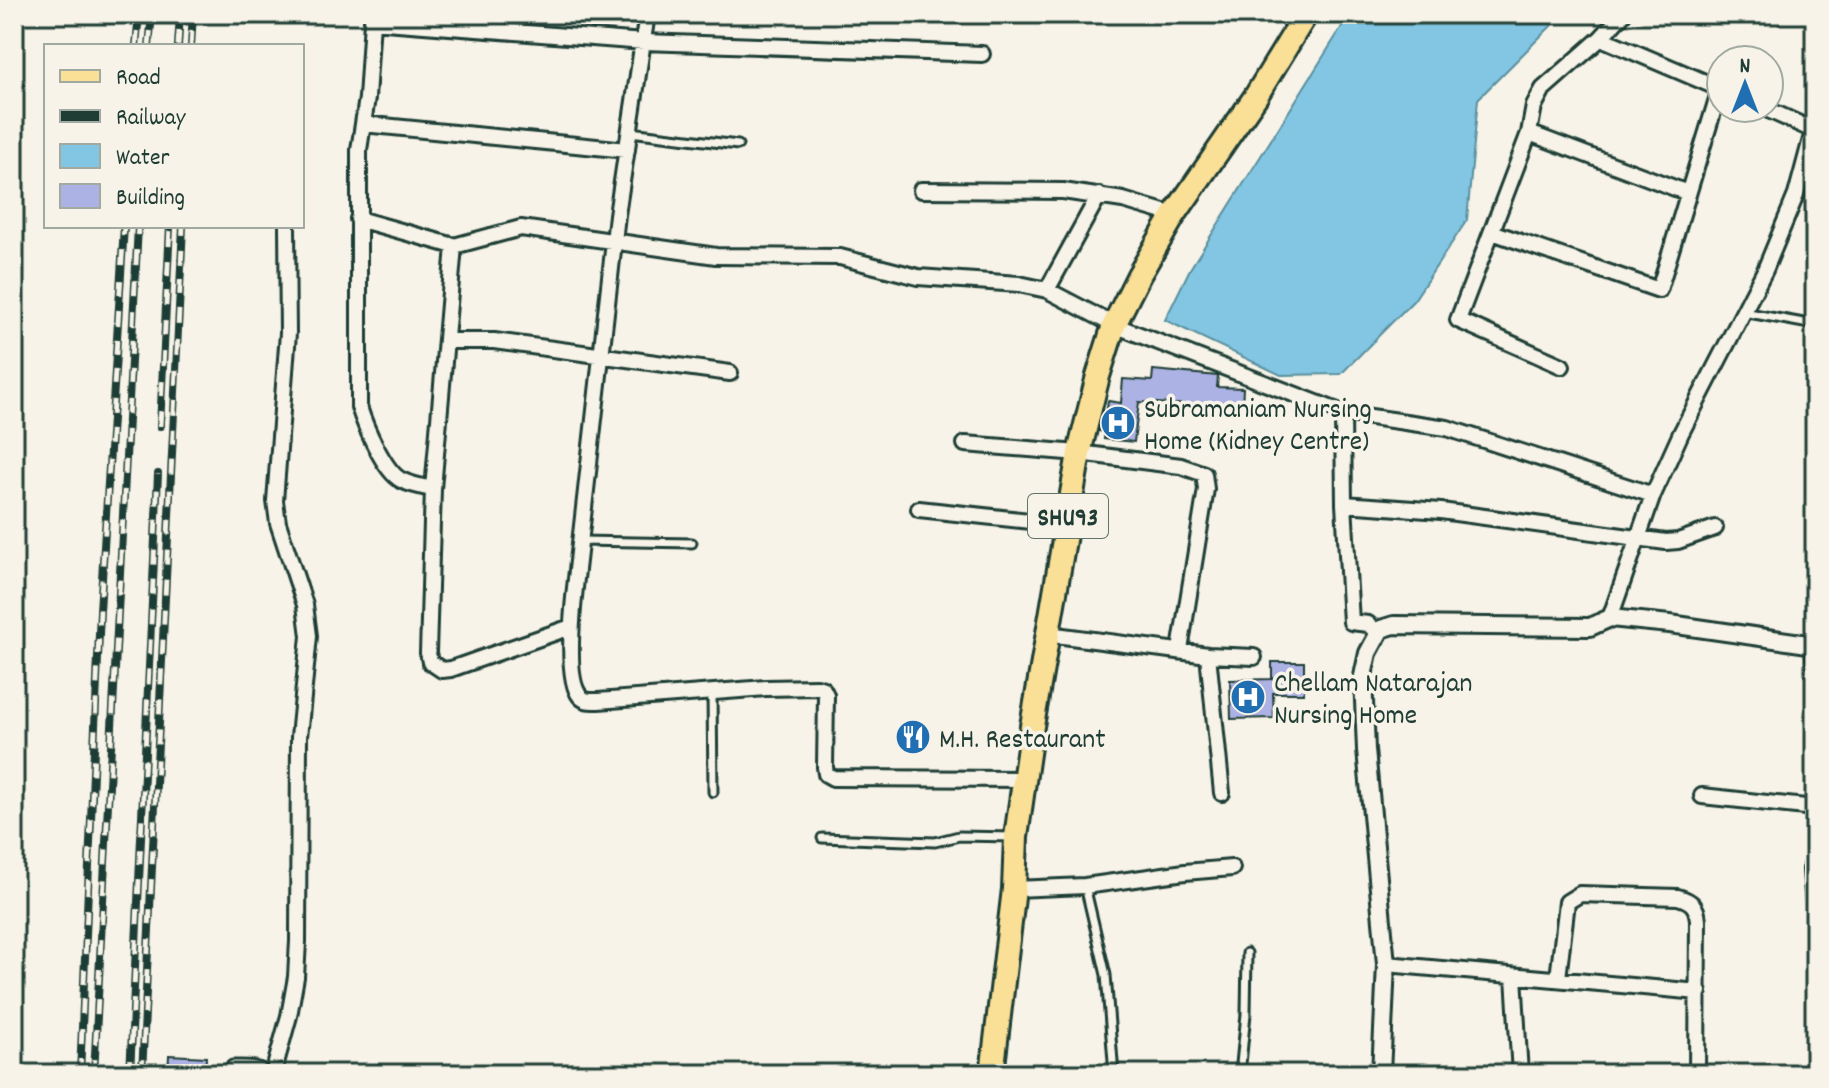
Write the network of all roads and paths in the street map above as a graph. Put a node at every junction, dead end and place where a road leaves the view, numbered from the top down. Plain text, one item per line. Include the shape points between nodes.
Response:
1 (647, 14) edge
2 (1306, 14) edge
3 (1623, 14) edge
4 (372, 17) edge
5 (1601, 38) junction
6 (644, 42) junction
7 (982, 54) dead end
8 (1705, 83) edge
9 (1785, 116) edge
10 (363, 124) junction
11 (1709, 124) edge
12 (1814, 127) edge
13 (630, 132) junction
14 (1529, 133) junction
15 (738, 145) dead end
16 (627, 150) junction
17 (921, 190) dead end
18 (1688, 193) junction
19 (1099, 195) junction
20 (1174, 215) junction
21 (358, 219) junction
22 (287, 228) edge
23 (1492, 232) junction
24 (615, 240) junction
25 (454, 246) junction
26 (1047, 290) junction
27 (1743, 312) junction
28 (1114, 325) junction
29 (1815, 325) edge
30 (446, 341) junction
31 (603, 357) junction
32 (1562, 366) dead end
33 (730, 373) dead end
34 (1343, 413) junction
35 (965, 444) dead end
36 (1079, 453) junction
37 (433, 489) junction
38 (1653, 495) junction
39 (1344, 504) junction
40 (919, 509) dead end
41 (1067, 525) junction
42 (1715, 528) dead end
43 (1640, 538) junction
44 (580, 541) junction
45 (692, 543) dead end
46 (1610, 618) junction
47 (571, 627) junction
48 (1378, 633) junction
49 (1048, 634) junction
50 (1814, 645) edge
51 (1180, 650) junction
52 (1208, 655) junction
53 (1254, 657) dead end
54 (1815, 664) edge
55 (712, 692) junction
56 (1025, 779) junction
57 (713, 792) dead end
58 (1222, 793) dead end
59 (1702, 796) dead end
60 (1815, 808) edge
61 (1815, 833) edge
62 (1016, 837) junction
63 (822, 838) dead end
64 (1232, 868) dead end
65 (1085, 886) junction
66 (1014, 889) junction
67 (1815, 917) edge
68 (1247, 953) dead end
69 (1386, 964) junction
70 (1514, 976) junction
71 (1558, 978) junction
72 (1699, 992) junction
73 (222, 1074) edge
74 (271, 1074) edge
75 (992, 1074) edge
76 (1114, 1074) edge
77 (1240, 1074) edge
78 (1381, 1074) edge
79 (1520, 1074) edge
80 (1697, 1074) edge

1 - 6 street
2 - 20 main road, SHU93
3 - 5 street
4 - 6 street
4 - 10 street
5 - 8 street
5 - 14 street via 1543,89
6 - 7 street
6 - 13 street
9 - 12 street
10 - 16 street
10 - 21 street
11 - 18 street
12 - 27 street via 1796,195
13 - 15 lane
13 - 16 street
14 - 18 street
14 - 23 street
16 - 24 street
17 - 19 street
18 - 23 street via 1659,290
19 - 20 street
19 - 26 street
20 - 28 main road, SHU93
21 - 25 street
21 - 37 street via 359,407 398,479
22 - 74 street via 288,333 275,501 309,636 299,737 296,977
23 - 32 street via 1458,320
24 - 25 street via 521,228
24 - 26 street via 716,256 840,257 918,277
24 - 31 street
25 - 30 street
26 - 28 street
27 - 29 lane
27 - 38 street
28 - 34 street
28 - 36 main road, SHU93
30 - 31 street via 494,341
30 - 37 street
31 - 33 street
31 - 44 street
34 - 38 street via 1447,428
34 - 39 street
35 - 36 street
36 - 41 main road, SHU93
36 - 51 street via 1181,466 1204,474 1206,489
37 - 47 street via 428,653 434,667 451,669
38 - 43 street
39 - 43 street via 1441,511
39 - 48 street via 1351,622 1368,624
40 - 41 street
41 - 49 main road, SHU93
42 - 43 street via 1678,541
43 - 46 street
44 - 45 lane
44 - 47 street
46 - 48 street via 1590,627 1394,625
46 - 50 street
47 - 55 street via 574,684 584,700
48 - 69 street via 1363,676
49 - 51 street
49 - 56 main road, SHU93
50 - 54 street
51 - 52 street
52 - 53 street
52 - 58 street
55 - 56 street via 823,689 825,767 833,778
55 - 57 lane
56 - 62 main road, SHU93
59 - 60 street
61 - 67 street
62 - 63 lane via 959,836 935,842
62 - 66 main road, SHU93
64 - 65 street
65 - 66 street
65 - 76 lane via 1106,975
66 - 75 main road, SHU93
68 - 77 lane
69 - 70 street
69 - 78 street
70 - 71 street
70 - 79 street
71 - 72 street
71 - 72 street via 1571,897 1678,897 1697,909
72 - 80 street
73 - 74 lane via 232,1065 252,1064

